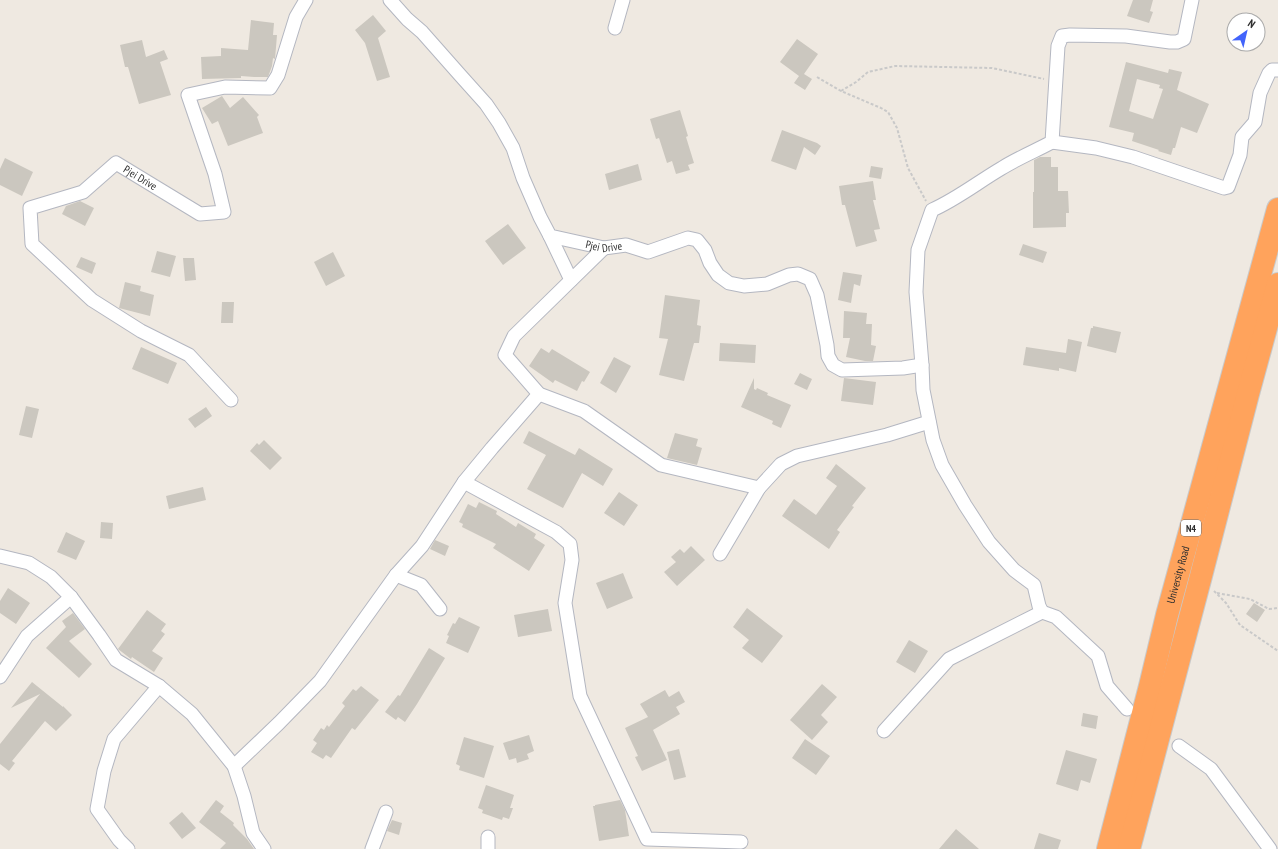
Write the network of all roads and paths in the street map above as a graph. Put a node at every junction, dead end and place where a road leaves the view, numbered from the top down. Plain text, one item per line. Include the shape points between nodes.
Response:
1 (306, 0) edge
2 (390, 0) edge
3 (623, 0) edge
4 (1192, 0) edge
5 (615, 28) dead end
6 (1278, 70) edge
7 (817, 77) dead end
8 (1055, 81) junction
9 (841, 91) junction
10 (1052, 142) junction
11 (1278, 209) edge
12 (932, 210) junction
13 (550, 236) junction
14 (604, 248) junction
15 (572, 280) junction
16 (1278, 284) edge
17 (922, 365) junction
18 (539, 394) junction
19 (231, 400) dead end
20 (929, 422) junction
21 (464, 482) junction
22 (759, 488) junction
23 (720, 554) dead end
24 (0, 556) edge
25 (396, 575) junction
26 (1202, 576) junction
27 (1216, 593) junction
28 (71, 597) junction
29 (1278, 608) edge
30 (440, 609) dead end
31 (1042, 612) junction
32 (1278, 651) edge
33 (0, 677) edge
34 (159, 686) junction
35 (1127, 709) dead end
36 (884, 731) dead end
37 (1179, 746) dead end
38 (234, 766) junction
39 (386, 812) dead end
40 (741, 842) dead end
41 (128, 849) edge
42 (264, 849) edge
43 (372, 849) edge
44 (1108, 849) edge
45 (1129, 849) edge
46 (1270, 849) edge

1 - 19 street, Pjei Drive via 296,16 278,75 270,88 225,87 188,95 216,174 224,212 200,214 116,163 83,192 30,208 32,244 92,300 141,332 189,355
2 - 13 street via 422,32 500,123
3 - 5 street
4 - 8 street via 1184,39 1177,42 1126,36 1062,36 1058,46
6 - 10 street via 1269,73 1260,93 1255,122 1242,137 1240,155 1228,187 1224,188 1133,157 1096,148
7 - 9 path
8 - 9 path via 992,68 895,66 868,72
8 - 10 street
9 - 12 path via 888,112 897,128 908,168
10 - 12 street via 1002,167
11 - 44 highway, University Road / N4 via 1167,615
12 - 17 street via 918,250 916,292
13 - 14 street, Pjei Drive
13 - 15 street
14 - 15 street
14 - 17 street, Pjei Drive via 626,246 648,252 688,238 697,240 718,275 729,283 744,286 767,284 798,274 810,279 817,295 828,356 832,365 842,370
15 - 18 street via 514,336 505,355
16 - 26 highway, University Road / N4
17 - 20 street via 923,390
18 - 21 street
18 - 22 street via 584,411 661,465
20 - 22 street via 887,435 797,456 781,464
20 - 31 street via 933,440 946,472 989,542 1014,570 1034,585
21 - 25 street via 422,546
21 - 40 street via 556,532 570,544 572,560 565,603 580,696 647,839
22 - 23 street
24 - 28 street via 29,564 51,577
25 - 30 street via 422,585
25 - 38 street via 320,681
26 - 27 path
26 - 45 highway, University Road / N4
27 - 29 path via 1250,599 1269,609
27 - 32 path via 1240,625
28 - 33 street via 27,636
28 - 34 street via 116,660
31 - 35 street via 1056,617 1098,656 1107,686
31 - 36 street via 950,659
34 - 38 street via 192,714
34 - 41 street via 114,739 104,771 97,810
37 - 46 street via 1211,769
38 - 42 street via 253,833
39 - 43 street

